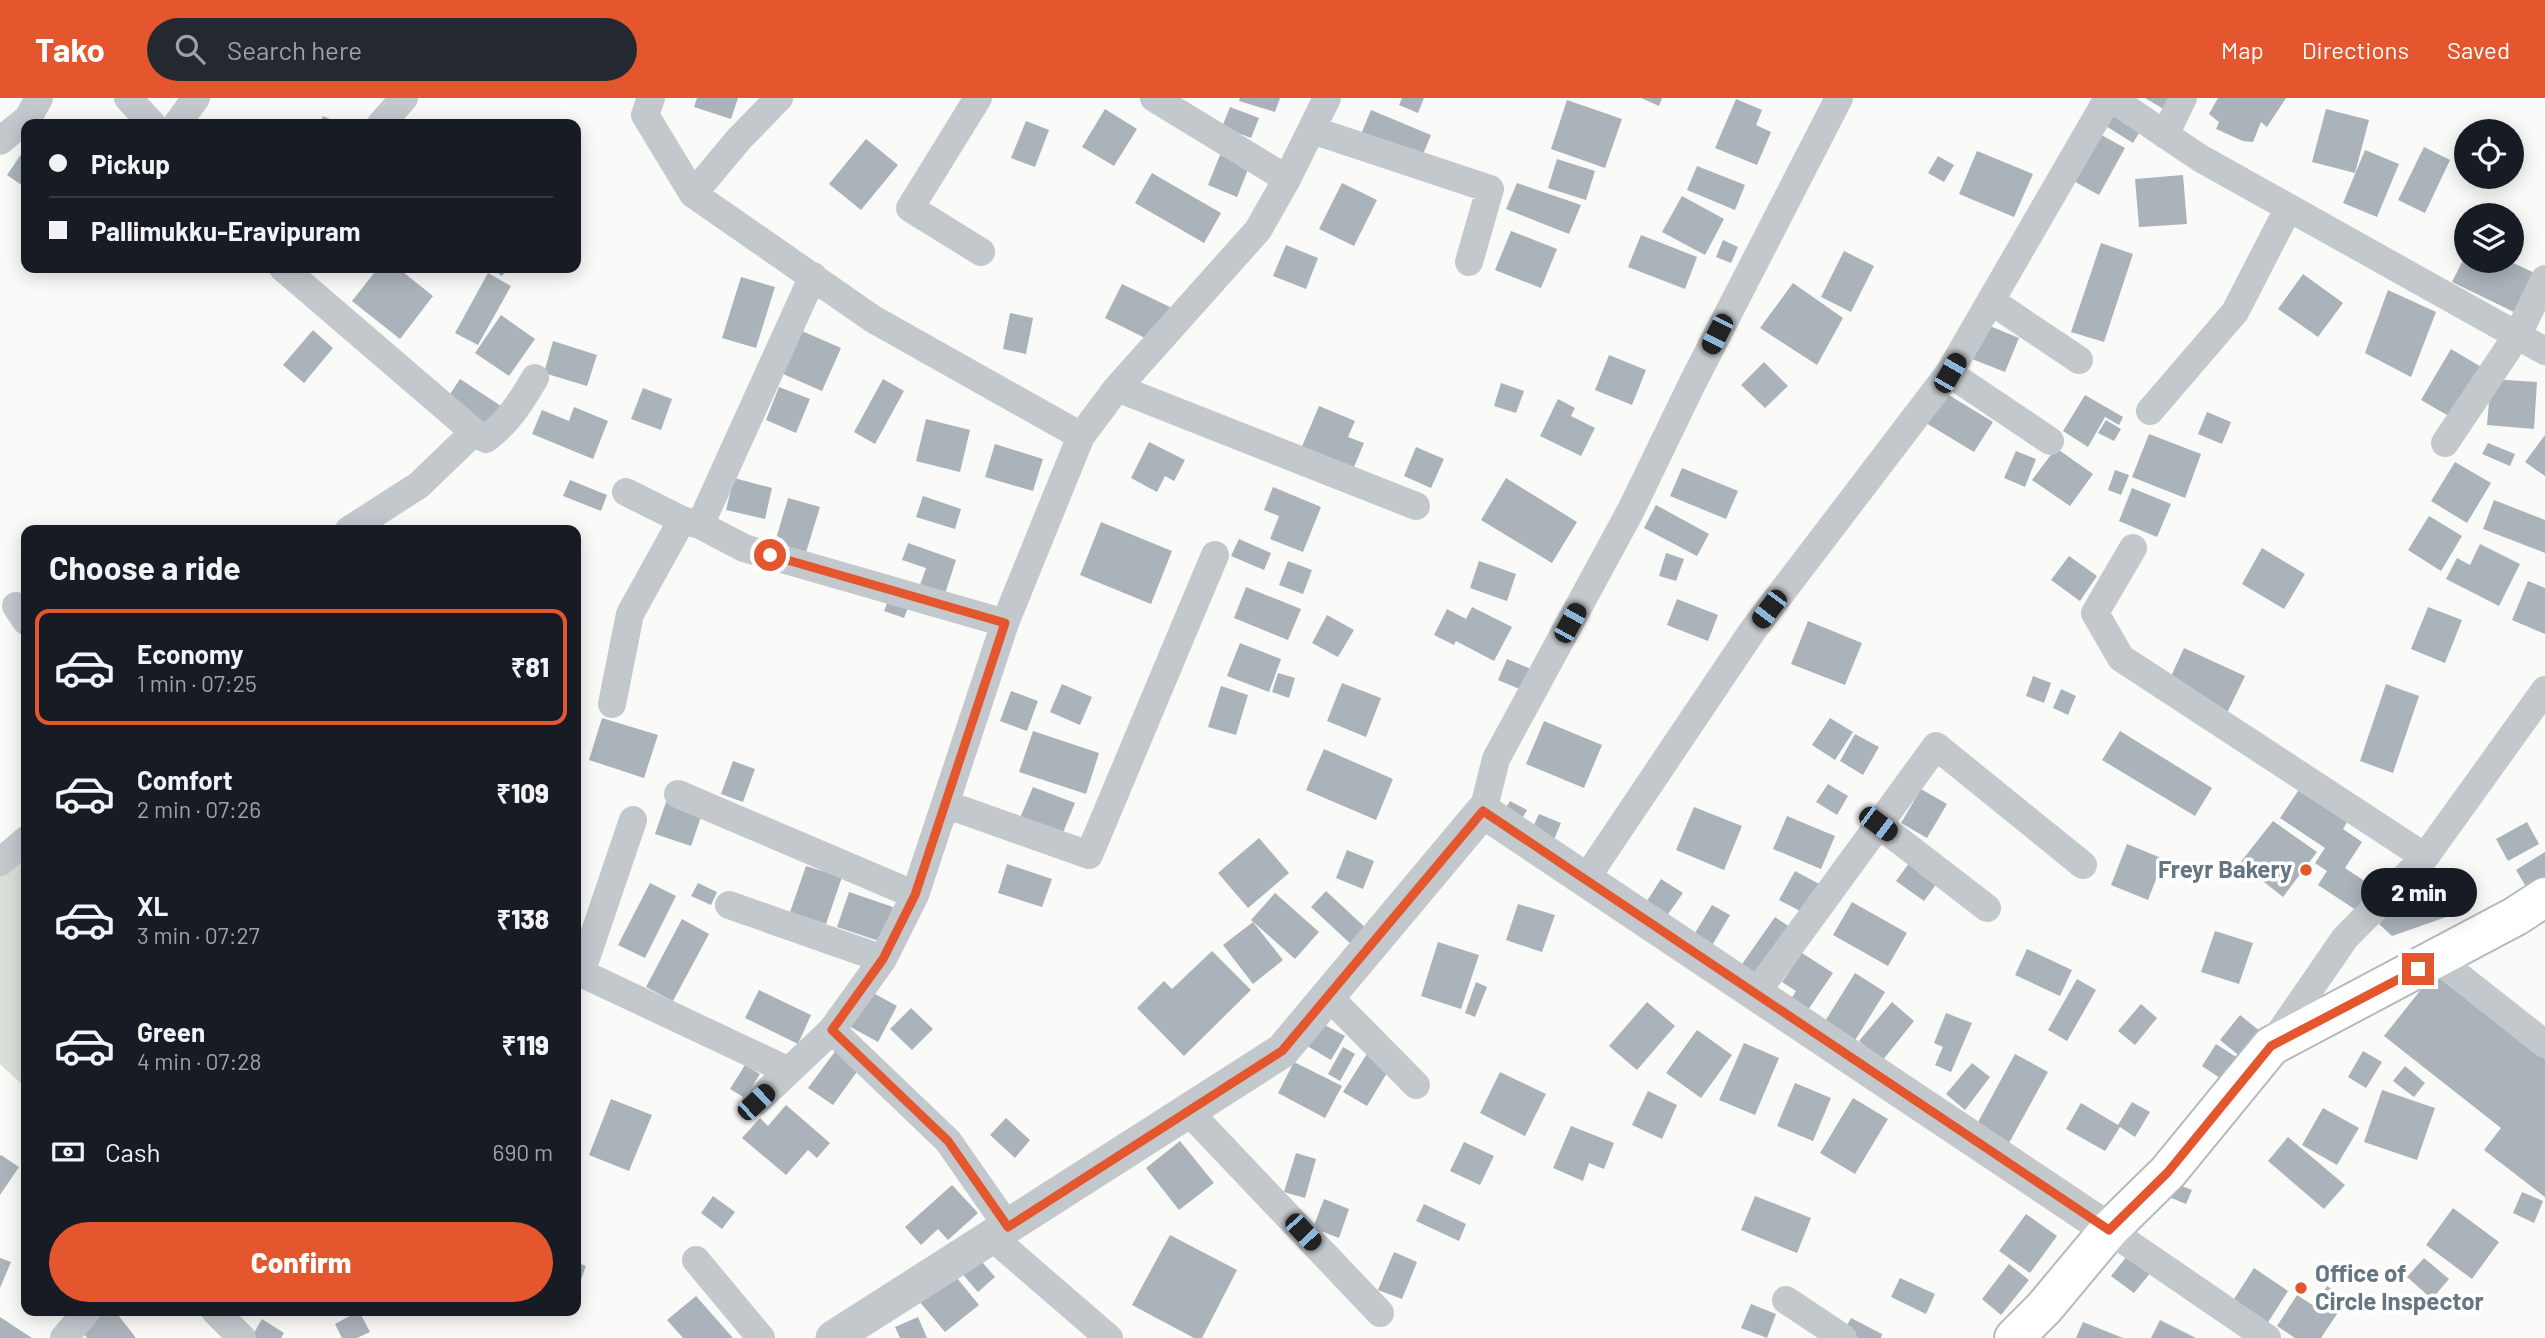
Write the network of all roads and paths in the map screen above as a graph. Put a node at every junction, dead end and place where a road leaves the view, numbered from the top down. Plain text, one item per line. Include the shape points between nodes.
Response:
1 (39, 98) edge
2 (128, 98) edge
3 (196, 98) edge
4 (404, 98) edge
5 (651, 98) edge
6 (779, 98) edge
7 (978, 98) edge
8 (1154, 98) edge
9 (1326, 98) edge
10 (1839, 98) edge
11 (2109, 98) edge
12 (2183, 98) edge
13 (26, 119) edge
14 (147, 119) edge
15 (181, 119) edge
16 (385, 119) edge
17 (21, 123) edge
18 (1312, 130) junction
19 (2165, 135) junction
20 (0, 141) edge
21 (1287, 179) junction
22 (693, 194) junction
23 (2288, 209) junction
24 (981, 252) dead end
25 (1469, 262) dead end
26 (289, 273) edge
27 (813, 276) junction
28 (2545, 279) edge
29 (1991, 302) junction
30 (2518, 334) junction
31 (2545, 351) edge
32 (2079, 359) dead end
33 (1950, 373) junction
34 (535, 378) dead end
35 (1117, 388) junction
36 (2150, 411) dead end
37 (474, 432) junction
38 (1081, 436) junction
39 (2050, 441) dead end
40 (2445, 443) dead end
41 (626, 492) dead end
42 (1416, 506) dead end
43 (691, 523) junction
44 (357, 525) edge
45 (2133, 548) dead end
46 (1215, 555) dead end
47 (1005, 623) junction
48 (2545, 690) edge
49 (612, 704) dead end
50 (678, 794) dead end
51 (945, 804) junction
52 (1483, 811) junction
53 (634, 820) dead end
54 (1878, 824) junction
55 (21, 844) edge
56 (2425, 857) junction
57 (0, 862) edge
58 (2083, 865) dead end
59 (1585, 880) junction
60 (915, 895) junction
61 (2545, 897) edge
62 (729, 905) dead end
63 (1987, 908) dead end
64 (883, 959) junction
65 (2437, 959) junction
66 (1756, 993) junction
67 (1328, 996) junction
68 (832, 1030) junction
69 (2545, 1044) edge
70 (2271, 1046) junction
71 (789, 1071) junction
72 (1416, 1085) dead end
73 (756, 1102) dead end
74 (1188, 1111) junction
75 (2109, 1230) junction
76 (1000, 1232) junction
77 (696, 1260) dead end
78 (1786, 1300) dead end
79 (1380, 1313) dead end
80 (220, 1316) edge
81 (242, 1338) edge
82 (761, 1338) edge
83 (833, 1338) edge
84 (1109, 1338) edge
85 (1843, 1338) edge
86 (2014, 1338) edge
87 (2267, 1338) edge

1 - 13 street
2 - 14 street
3 - 15 street
4 - 16 street
5 - 22 street via 645,115
6 - 22 street
7 - 24 street via 910,208
8 - 21 street
9 - 18 street
10 - 52 street via 1631,510 1496,759
11 - 19 street
11 - 29 street
12 - 19 street
17 - 20 street
18 - 21 street
18 - 25 street via 1490,189
19 - 23 street
21 - 35 street via 1258,230
22 - 27 street
23 - 30 street
23 - 36 street via 2235,312
26 - 37 street
27 - 38 street via 873,319
27 - 43 street
28 - 30 street
29 - 32 street
29 - 33 street
30 - 31 street
30 - 40 street
33 - 39 street
33 - 59 street via 1753,630
34 - 37 street via 512,416 495,433 486,439
35 - 38 street
35 - 42 street
37 - 44 street via 419,485
38 - 47 street
41 - 43 street
43 - 47 street via 744,548
43 - 49 street via 630,614
45 - 56 street via 2095,613 2121,657
46 - 51 street via 1089,855
47 - 51 street
48 - 56 street
50 - 60 street
51 - 60 street
52 - 59 street
52 - 67 street
53 - 71 street via 581,974
54 - 58 street via 1936,746
54 - 63 street
54 - 66 street
55 - 57 street
56 - 70 street via 2345,938
59 - 66 street
60 - 64 street
61 - 65 main road
62 - 64 street
64 - 68 street
65 - 69 street
65 - 70 main road
66 - 75 street
67 - 72 street
67 - 74 street via 1282,1051
68 - 71 street
68 - 76 street via 948,1141
70 - 75 main road via 2168,1172
71 - 73 street
74 - 76 street
74 - 79 street
75 - 86 main road
75 - 87 street
76 - 83 street
76 - 84 street
77 - 82 street
78 - 85 street
80 - 81 street

